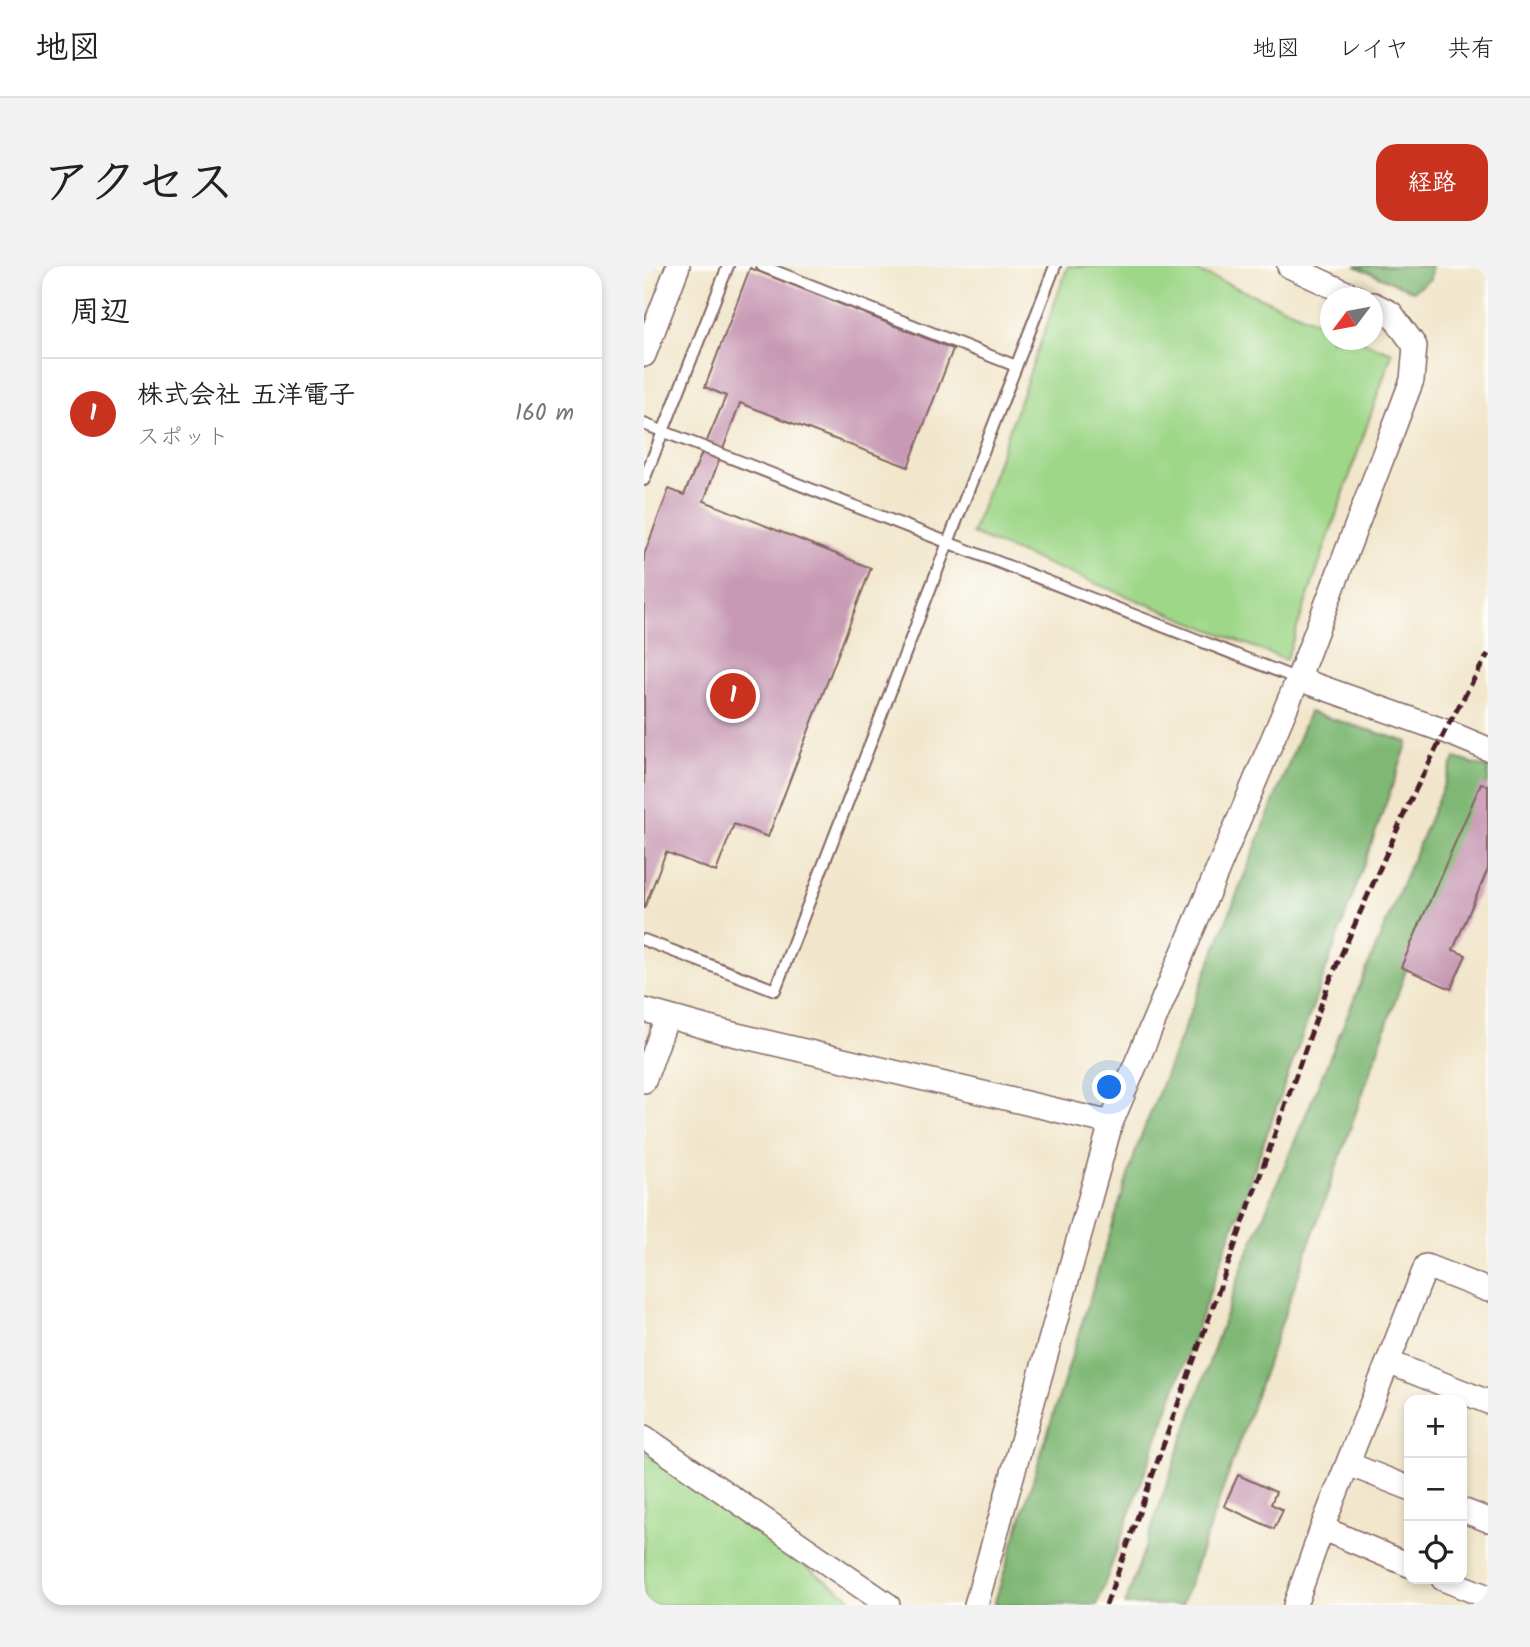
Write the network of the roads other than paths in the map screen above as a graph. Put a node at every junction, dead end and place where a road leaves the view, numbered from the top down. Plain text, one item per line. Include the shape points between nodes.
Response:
1 (678, 266) edge
2 (728, 266) edge
3 (762, 266) edge
4 (1055, 266) edge
5 (1289, 266) edge
6 (1334, 287) edge
7 (1383, 309) edge
8 (644, 355) edge
9 (1016, 366) junction
10 (644, 424) edge
11 (663, 432) junction
12 (644, 480) edge
13 (948, 542) junction
14 (1298, 679) junction
15 (1488, 749) edge
16 (644, 940) edge
17 (644, 1010) edge
18 (667, 1017) junction
19 (644, 1081) edge
20 (1111, 1123) junction
21 (1488, 1290) edge
22 (1388, 1362) junction
23 (1488, 1402) edge
24 (644, 1437) edge
25 (1348, 1464) junction
26 (1404, 1486) edge
27 (1467, 1512) edge
28 (1488, 1520) edge
29 (1322, 1528) junction
30 (1404, 1562) edge
31 (1456, 1584) edge
32 (1488, 1597) edge
33 (888, 1605) edge
34 (976, 1605) edge
35 (1295, 1605) edge

1 - 8 street
2 - 11 lane
3 - 9 lane
4 - 9 lane
5 - 6 street
7 - 14 street via 1415,346 1412,380
9 - 13 lane
10 - 11 lane
11 - 12 lane
11 - 13 lane
13 - 14 lane
13 - 16 lane via 775,990
14 - 15 street
14 - 20 street
17 - 18 street
18 - 19 street
18 - 20 street
20 - 34 street
21 - 22 street via 1426,1265
22 - 23 street
22 - 25 street
24 - 33 street
25 - 26 street
25 - 29 street
27 - 28 street
29 - 30 street
29 - 35 street
31 - 32 street

